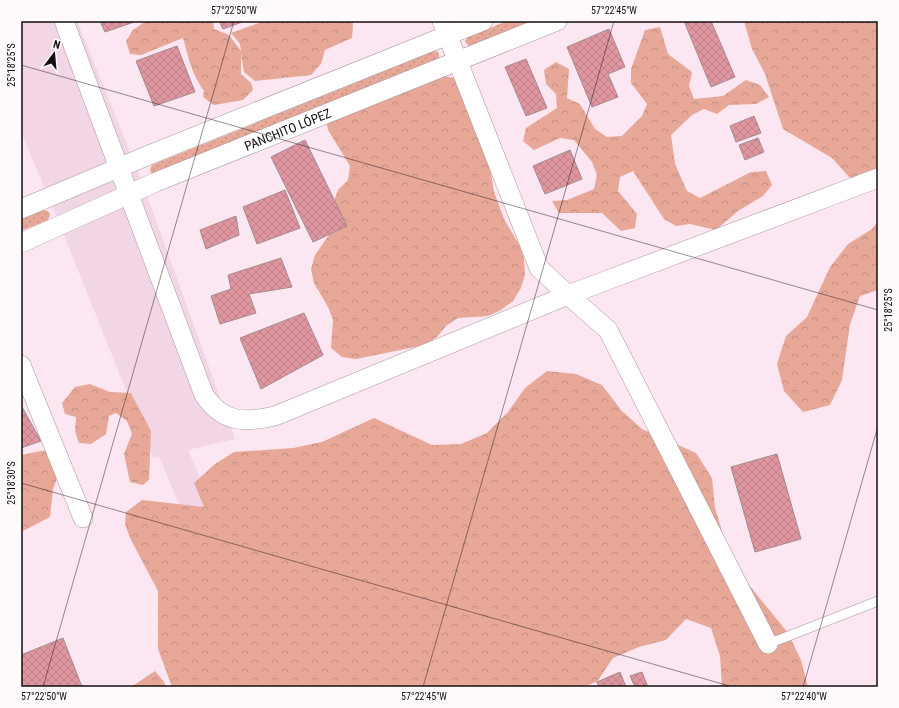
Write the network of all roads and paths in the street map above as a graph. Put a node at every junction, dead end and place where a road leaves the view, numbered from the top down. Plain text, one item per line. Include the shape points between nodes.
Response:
1 (64, 21) edge
2 (483, 21) edge
3 (557, 21) edge
4 (445, 28) edge
5 (458, 61) junction
6 (119, 168) junction
7 (878, 178) edge
8 (129, 194) junction
9 (21, 208) edge
10 (21, 243) edge
11 (568, 296) junction
12 (21, 365) edge
13 (83, 518) dead end
14 (878, 601) edge
15 (768, 644) joint

1 - 6 street
2 - 4 street
3 - 5 street, PANCHITO LÓPEZ
4 - 5 street
4 - 6 street
5 - 8 street, PANCHITO LÓPEZ
5 - 11 street via 539,268
6 - 8 street
6 - 9 street
7 - 11 street
8 - 10 street, PANCHITO LÓPEZ
8 - 11 street via 204,395 210,405 230,418 258,420 274,416
11 - 15 street via 608,330
12 - 13 street
14 - 15 lane

